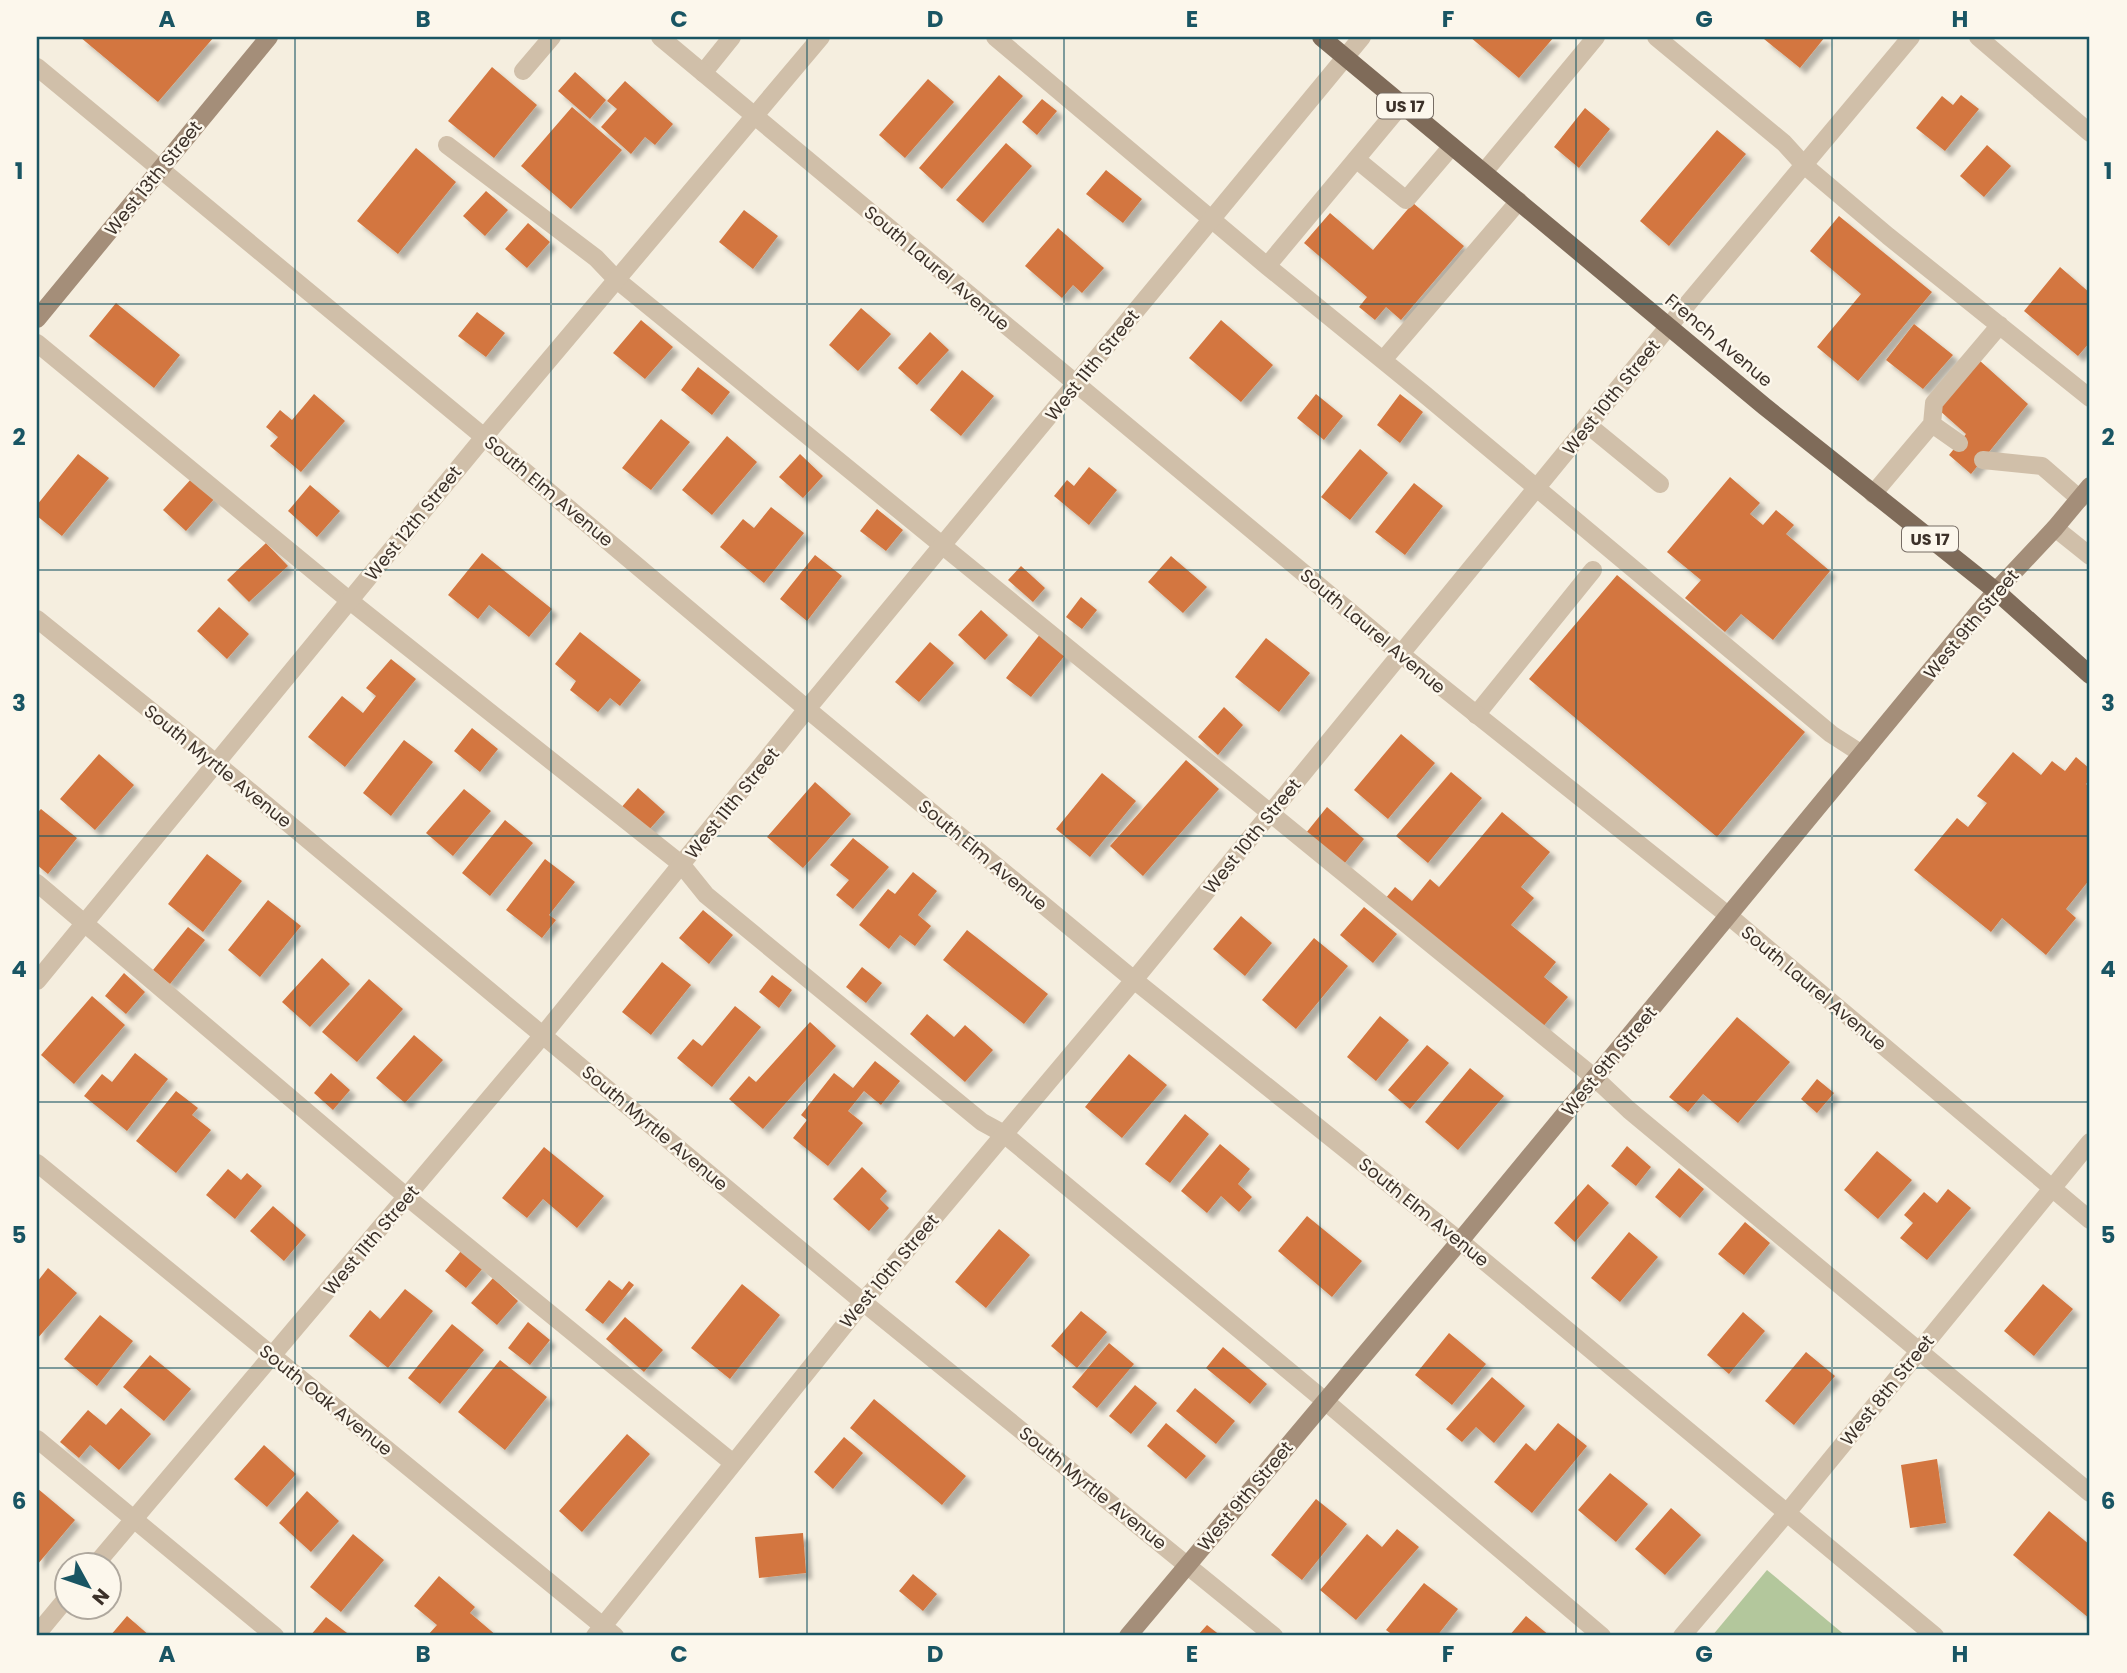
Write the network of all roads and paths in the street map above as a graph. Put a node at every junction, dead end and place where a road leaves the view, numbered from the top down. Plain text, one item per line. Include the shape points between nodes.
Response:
1 (269, 37) edge
2 (552, 37) edge
3 (660, 37) edge
4 (732, 37) edge
5 (821, 37) edge
6 (995, 37) edge
7 (1321, 37) edge
8 (1362, 37) edge
9 (1596, 37) edge
10 (1656, 37) edge
11 (1911, 37) edge
12 (1978, 37) edge
13 (1345, 57) junction
14 (37, 67) edge
15 (523, 71) dead end
16 (703, 73) junction
17 (1402, 104) junction
18 (755, 116) junction
19 (2090, 133) edge
20 (447, 145) dead end
21 (1452, 146) junction
22 (1356, 159) junction
23 (1804, 165) junction
24 (159, 171) junction
25 (1484, 172) junction
26 (1519, 201) junction
27 (1212, 220) junction
28 (1267, 266) junction
29 (617, 280) junction
30 (37, 319) edge
31 (2000, 325) junction
32 (1669, 326) junction
33 (37, 342) edge
34 (1383, 360) junction
35 (1076, 385) junction
36 (2090, 398) edge
37 (1932, 424) junction
38 (1588, 425) junction
39 (484, 437) junction
40 (1959, 443) dead end
41 (1983, 460) dead end
42 (1660, 484) dead end
43 (1537, 488) junction
44 (2085, 493) edge
45 (1873, 494) junction
46 (2055, 528) junction
47 (943, 546) junction
48 (2090, 556) edge
49 (1593, 570) dead end
50 (1996, 591) junction
51 (350, 601) junction
52 (37, 620) edge
53 (1402, 654) junction
54 (2090, 675) edge
55 (807, 709) junction
56 (1476, 715) junction
57 (1863, 754) junction
58 (217, 764) junction
59 (1272, 813) junction
60 (681, 864) junction
61 (37, 883) edge
62 (1729, 916) junction
63 (85, 923) junction
64 (1134, 980) junction
65 (37, 981) edge
66 (543, 1035) junction
67 (1595, 1078) junction
68 (1004, 1134) junction
69 (2090, 1142) edge
70 (37, 1163) edge
71 (2051, 1189) junction
72 (407, 1197) junction
73 (2090, 1220) edge
74 (1460, 1241) junction
75 (863, 1302) junction
76 (1920, 1350) junction
77 (273, 1357) junction
78 (1325, 1401) junction
79 (37, 1439) edge
80 (733, 1463) junction
81 (2090, 1493) edge
82 (1786, 1514) junction
83 (134, 1521) junction
84 (108, 1550) edge
85 (1187, 1564) junction
86 (52, 1616) edge
87 (604, 1633) edge
88 (37, 1634) edge
89 (275, 1636) edge
90 (1128, 1636) edge
91 (1273, 1636) edge
92 (1602, 1636) edge
93 (1682, 1636) edge
94 (1936, 1636) edge

1 - 24 street, West 13th Street
2 - 15 street
3 - 16 street, South Laurel Avenue
4 - 16 street
5 - 18 street, West 12th Street
6 - 27 street
7 - 13 main road, French Avenue / US 17
8 - 13 street, West 11th Street
9 - 25 street
10 - 23 street via 1784,143
11 - 23 street, West 10th Street
12 - 19 street
13 - 17 main road, French Avenue / US 17
13 - 27 street, West 11th Street
14 - 24 street, South Elm Avenue
16 - 18 street, South Laurel Avenue
17 - 21 main road, French Avenue / US 17
17 - 22 street
18 - 29 street, West 12th Street
18 - 35 street, South Laurel Avenue
20 - 29 street via 596,258
21 - 22 street via 1406,200
21 - 25 main road, French Avenue / US 17
22 - 28 street
23 - 31 street
23 - 32 street, West 10th Street
24 - 30 street, West 13th Street
24 - 39 street, South Elm Avenue
25 - 26 main road, French Avenue / US 17
26 - 32 main road, French Avenue / US 17
26 - 34 street
27 - 28 street
27 - 35 street, West 11th Street
28 - 34 street
29 - 39 street, West 12th Street
29 - 47 street
31 - 36 street
31 - 37 street via 1934,404
32 - 38 street, West 10th Street
32 - 45 main road, French Avenue / US 17
33 - 51 street
34 - 43 street
35 - 47 street, West 11th Street
35 - 53 street, South Laurel Avenue
37 - 40 street
37 - 45 street
38 - 42 street
38 - 43 street, West 10th Street
39 - 51 street, West 12th Street
39 - 55 street, South Elm Avenue
41 - 44 street via 2042,466
43 - 53 street, West 10th Street
43 - 57 street via 1821,725
44 - 46 street, West 9th Street
45 - 50 main road, French Avenue / US 17
46 - 48 street
46 - 50 street, West 9th Street
47 - 55 street, West 11th Street
47 - 59 street
49 - 56 street
50 - 54 main road, French Avenue / US 17
50 - 57 street, West 9th Street
51 - 58 street, West 12th Street
51 - 60 street
52 - 58 street, South Myrtle Avenue
53 - 56 street, South Laurel Avenue
53 - 59 street, West 10th Street
55 - 60 street, West 11th Street
55 - 64 street, South Elm Avenue
56 - 62 street, South Laurel Avenue
57 - 62 street, West 9th Street
58 - 63 street, West 12th Street
58 - 66 street, South Myrtle Avenue
59 - 64 street, West 10th Street
59 - 67 street
60 - 66 street, West 11th Street
60 - 68 street via 706,895 982,1122
61 - 63 street
62 - 67 street, West 9th Street
62 - 71 street, South Laurel Avenue
63 - 65 street, West 12th Street
63 - 72 street
64 - 68 street, West 10th Street
64 - 74 street, South Elm Avenue
66 - 72 street, West 11th Street
66 - 75 street, South Myrtle Avenue
67 - 74 street, West 9th Street
67 - 76 street
68 - 75 street, West 10th Street
68 - 78 street
69 - 71 street, West 8th Street
70 - 77 street, South Oak Avenue
71 - 73 street, South Laurel Avenue
71 - 76 street, West 8th Street
72 - 77 street, West 11th Street
72 - 80 street
74 - 78 street, West 9th Street
74 - 82 street, South Elm Avenue
75 - 80 street, West 10th Street
75 - 85 street, South Myrtle Avenue
76 - 81 street
76 - 82 street, West 8th Street
77 - 83 street, West 11th Street
77 - 87 street, South Oak Avenue
78 - 85 street, West 9th Street
78 - 92 street
79 - 83 street
80 - 87 street, West 10th Street
82 - 93 street, West 8th Street
82 - 94 street, South Elm Avenue
83 - 84 street, West 11th Street
83 - 89 street
85 - 90 street, West 9th Street
85 - 91 street, South Myrtle Avenue
86 - 88 street

